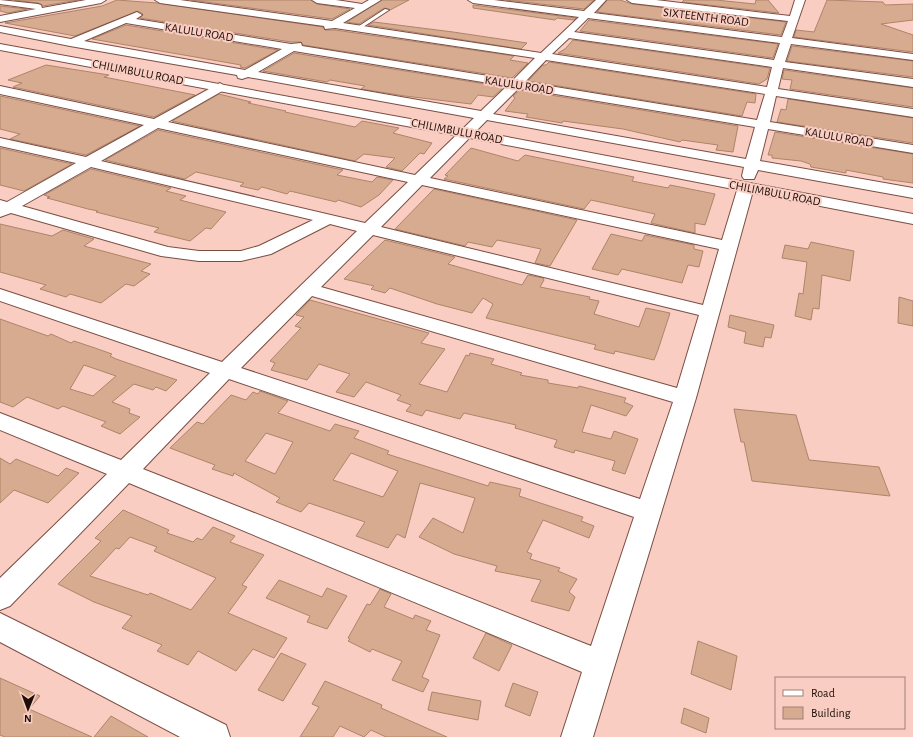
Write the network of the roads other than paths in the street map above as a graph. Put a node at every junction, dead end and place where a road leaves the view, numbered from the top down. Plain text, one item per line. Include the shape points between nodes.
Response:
1 (101, 0) edge
2 (160, 0) edge
3 (317, 0) edge
4 (376, 0) edge
5 (473, 0) edge
6 (600, 0) edge
7 (632, 0) edge
8 (800, 0) edge
9 (0, 1) edge
10 (173, 1) edge
11 (364, 7) junction
12 (49, 10) junction
13 (387, 10) dead end
14 (585, 14) junction
15 (0, 19) edge
16 (793, 19) junction
17 (125, 20) junction
18 (333, 25) junction
19 (358, 28) junction
20 (0, 29) edge
21 (320, 32) dead end
22 (565, 34) junction
23 (0, 40) edge
24 (306, 40) dead end
25 (787, 40) junction
26 (71, 42) junction
27 (0, 47) edge
28 (293, 47) junction
29 (48, 52) junction
30 (542, 57) junction
31 (913, 57) edge
32 (779, 64) junction
33 (246, 73) junction
34 (913, 83) edge
35 (225, 85) junction
36 (515, 85) junction
37 (0, 90) edge
38 (772, 92) junction
39 (913, 113) edge
40 (156, 123) junction
41 (763, 124) junction
42 (473, 125) junction
43 (0, 142) edge
44 (913, 149) edge
45 (87, 162) junction
46 (752, 164) junction
47 (419, 179) junction
48 (747, 183) junction
49 (913, 193) edge
50 (3, 209) edge
51 (913, 210) edge
52 (913, 219) edge
53 (328, 220) junction
54 (368, 229) junction
55 (728, 246) junction
56 (309, 289) junction
57 (0, 295) edge
58 (709, 312) junction
59 (226, 371) junction
60 (685, 398) junction
61 (0, 421) edge
62 (126, 471) junction
63 (649, 512) junction
64 (0, 597) edge
65 (0, 626) edge
66 (600, 664) junction
67 (214, 737) edge
68 (577, 737) edge

1 - 12 street
2 - 10 street
3 - 11 street
4 - 11 street
5 - 14 street, SIXTEENTH ROAD
6 - 14 street
7 - 16 street
8 - 16 street
9 - 12 street
10 - 17 street
10 - 18 street
11 - 18 street
12 - 15 street
13 - 19 lane
14 - 22 street
14 - 25 street, SIXTEENTH ROAD
16 - 25 street
17 - 26 street
17 - 28 street, KALULU ROAD
18 - 19 street
18 - 21 street
19 - 30 street
20 - 26 street
22 - 30 street
22 - 32 street
23 - 29 main road, CHILIMBULU ROAD
24 - 28 street
25 - 31 street, SIXTEENTH ROAD
25 - 32 street
26 - 29 street
26 - 33 street
27 - 29 main road, CHILIMBULU ROAD
28 - 33 street
28 - 36 street, KALULU ROAD
29 - 35 main road, CHILIMBULU ROAD
30 - 36 street
30 - 38 street
32 - 34 street
32 - 38 street
33 - 35 street
33 - 42 street
35 - 40 street
35 - 42 main road, CHILIMBULU ROAD
36 - 41 street, KALULU ROAD
36 - 42 street
37 - 40 street
38 - 39 street
38 - 41 street
40 - 45 street
40 - 47 street
41 - 44 street, KALULU ROAD
41 - 46 street
42 - 46 street
42 - 47 street
42 - 48 main road, CHILIMBULU ROAD
43 - 45 street
45 - 50 street
45 - 53 street
46 - 48 street
46 - 49 street
47 - 54 street
47 - 55 street
48 - 51 main road, CHILIMBULU ROAD
48 - 52 main road, CHILIMBULU ROAD
48 - 55 street
50 - 53 street via 167,252 198,256 241,256 265,250
53 - 54 street
54 - 56 street
54 - 58 street
55 - 58 street
56 - 59 street
56 - 60 street
57 - 59 street
58 - 60 street
59 - 62 street
59 - 63 street
60 - 63 street
61 - 62 street
62 - 64 street
62 - 66 street
63 - 66 street
65 - 67 street
66 - 68 street

